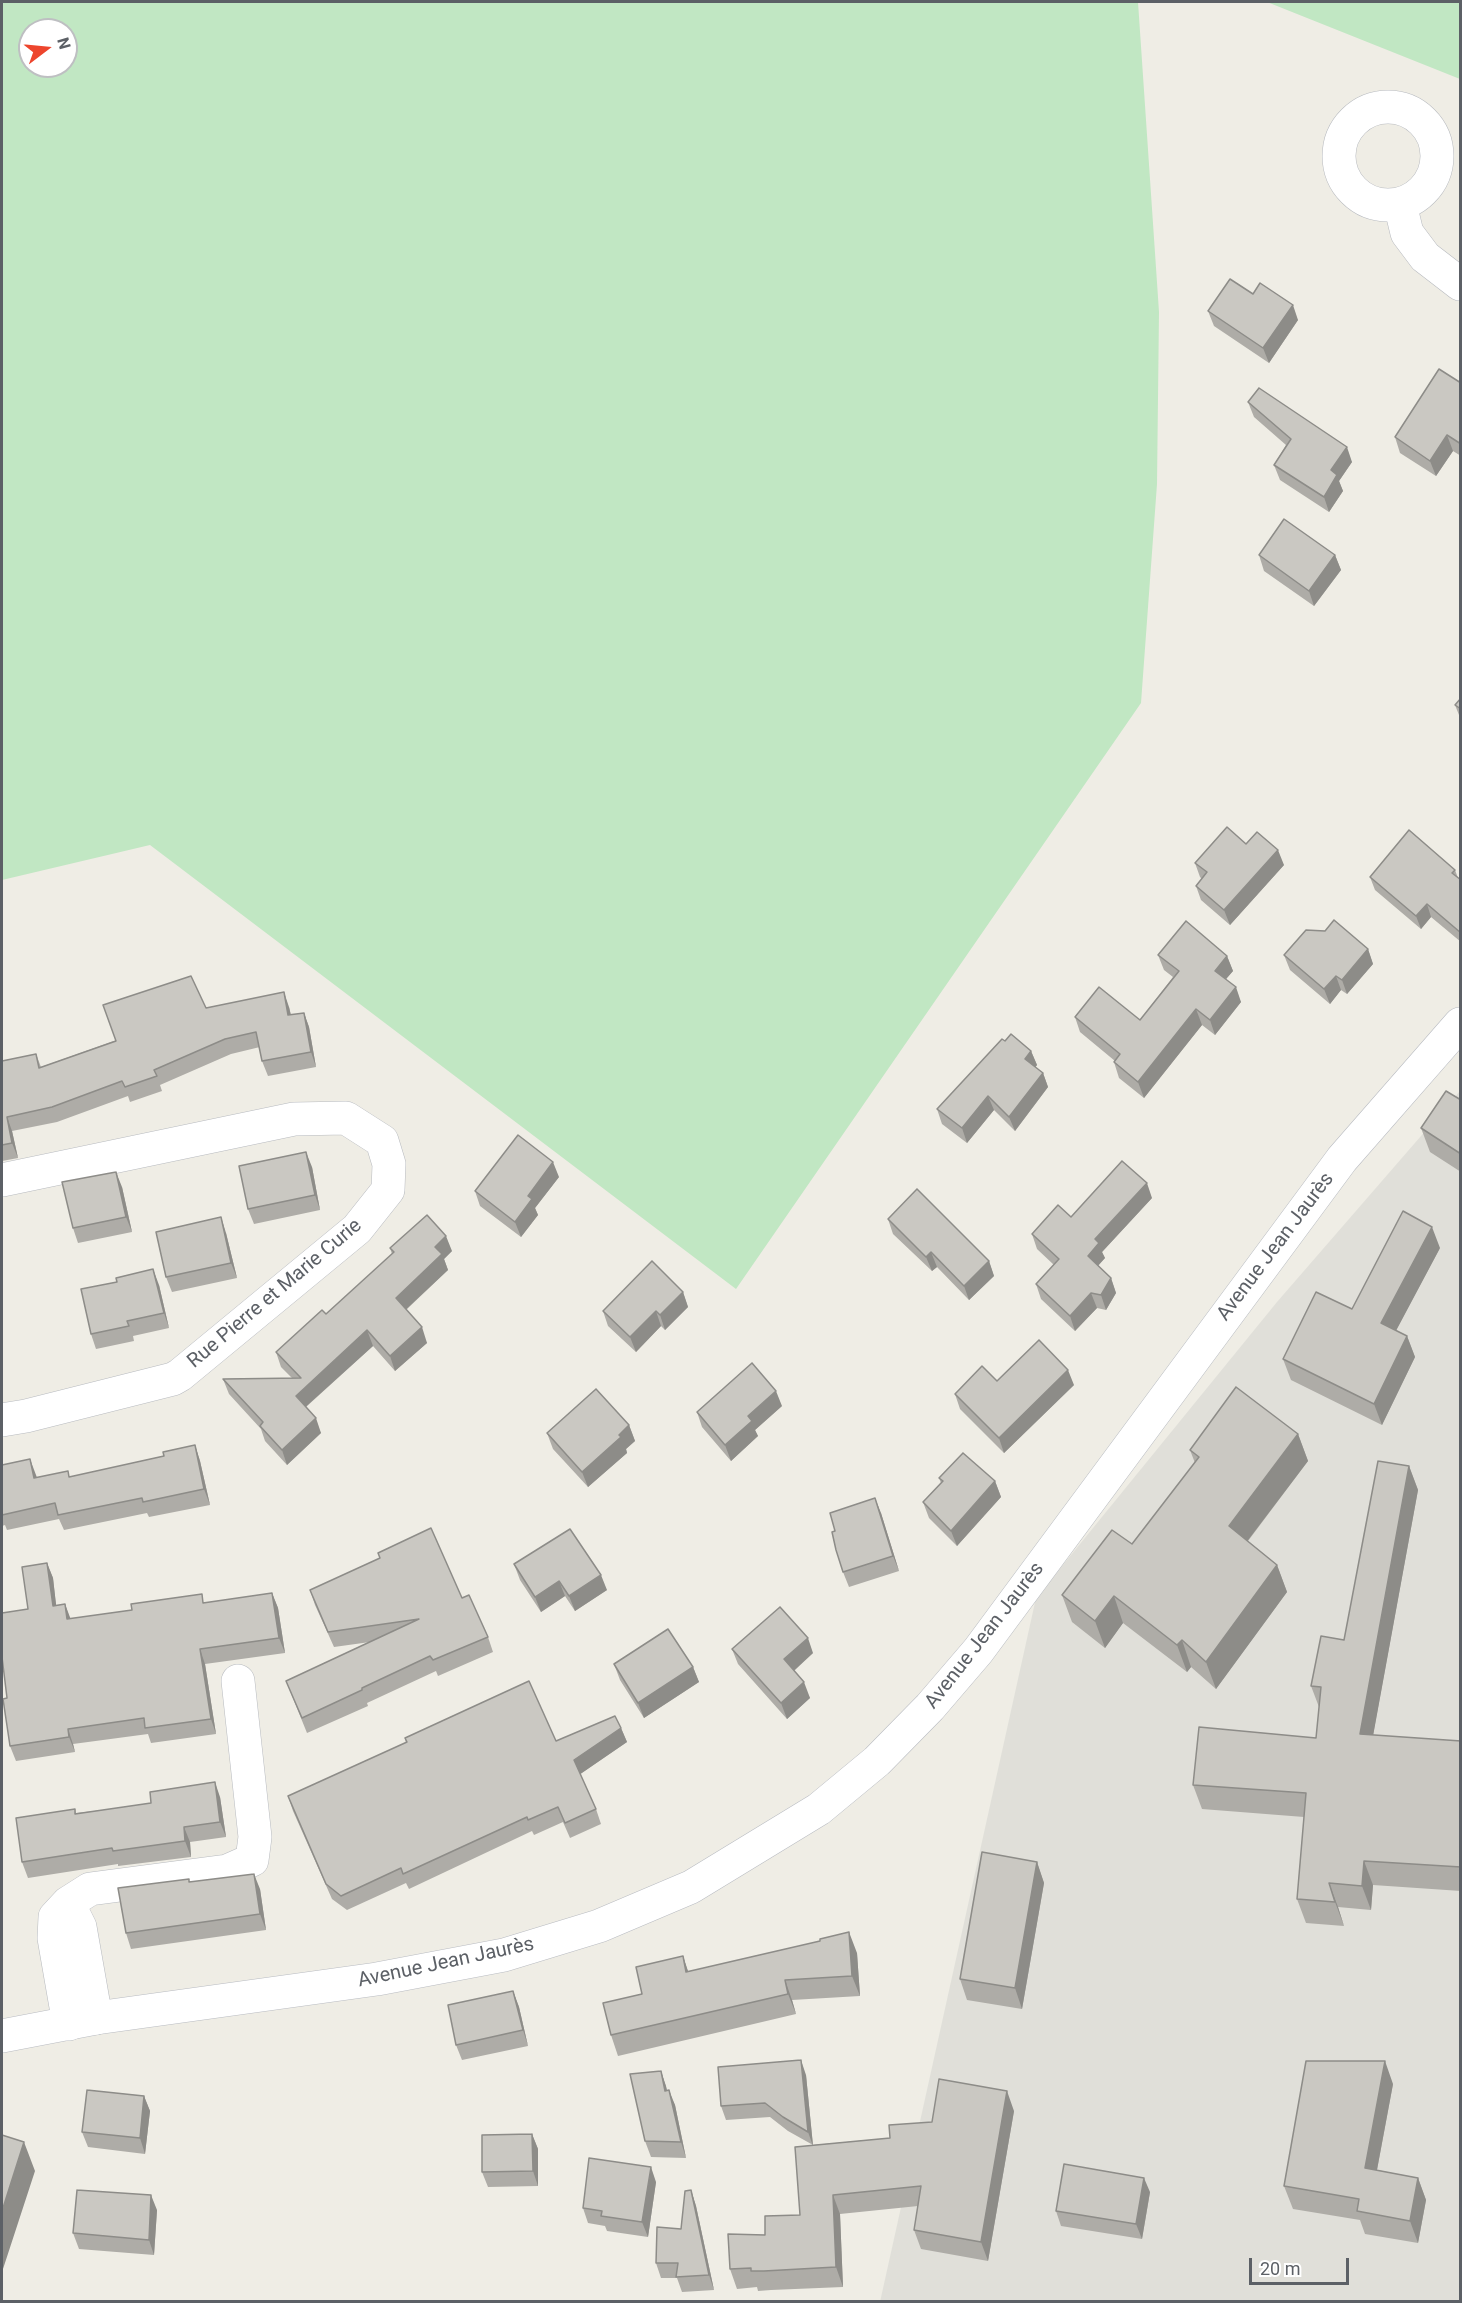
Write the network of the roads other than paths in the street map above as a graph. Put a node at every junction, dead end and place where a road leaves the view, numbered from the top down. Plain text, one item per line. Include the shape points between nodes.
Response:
1 (1400, 204) dead end
2 (1461, 284) edge
3 (1461, 1024) edge
4 (2, 1180) edge
5 (2, 1420) edge
6 (238, 1681) dead end
7 (82, 2021) junction
8 (2, 2036) edge

1 - 2 main road via 1407,232 1425,257
3 - 7 main road, Avenue Jean Jaurès via 1342,1159 978,1651 877,1761 819,1809 691,1887 599,1926 504,1955 377,1979
4 - 5 main road, Rue Pierre et Marie Curie via 294,1119 346,1118 382,1141 389,1164 388,1190 357,1229 180,1375
6 - 7 main road via 255,1837 252,1860 227,1871 90,1889 69,1904 80,1927
7 - 8 main road, Avenue Jean Jaurès

